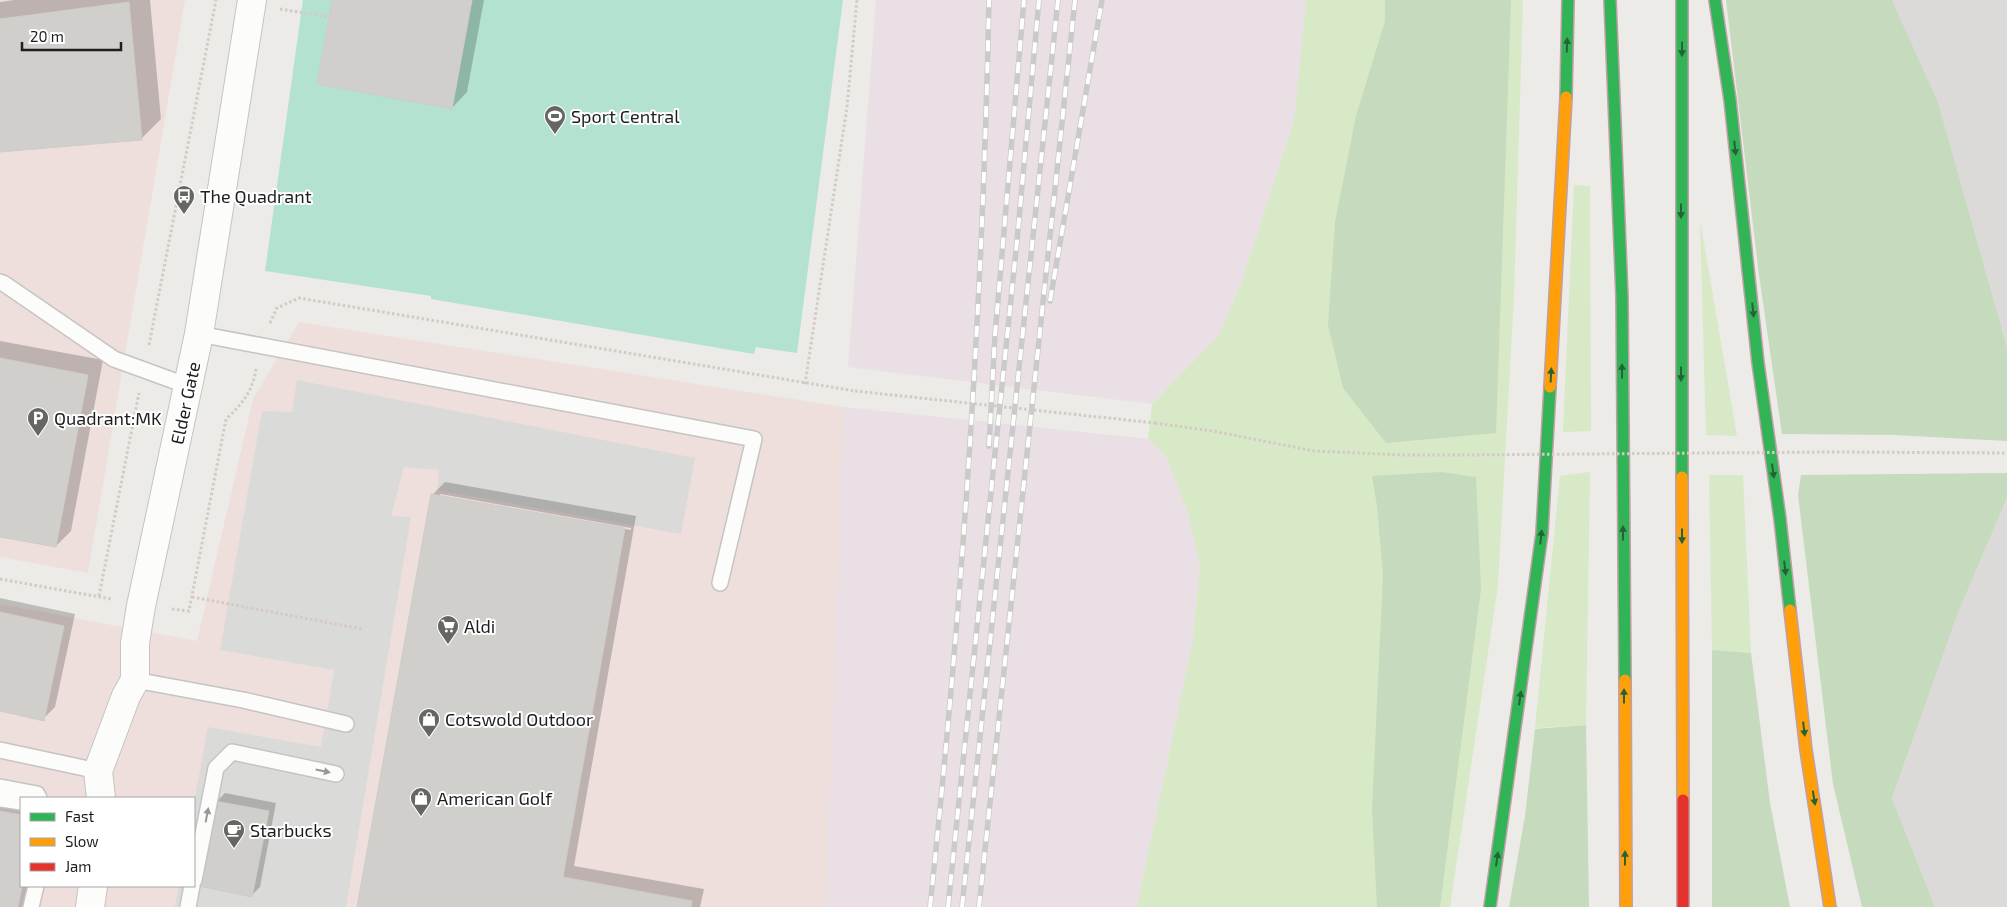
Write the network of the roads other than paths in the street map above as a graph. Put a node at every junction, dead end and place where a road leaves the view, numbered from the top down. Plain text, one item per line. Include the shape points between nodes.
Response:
1 (1568, 0) edge
2 (1610, 0) edge
3 (1682, 0) edge
4 (1715, 0) edge
5 (251, 2) edge
6 (0, 282) edge
7 (199, 334) junction
8 (188, 386) junction
9 (720, 583) dead end
10 (135, 680) junction
11 (346, 724) dead end
12 (0, 750) edge
13 (98, 771) junction
14 (336, 774) dead end
15 (0, 787) edge
16 (38, 797) edge
17 (101, 797) edge
18 (0, 798) edge
19 (20, 802) edge
20 (195, 875) edge
21 (27, 887) edge
22 (36, 887) edge
23 (93, 887) edge
24 (192, 887) edge
25 (23, 907) edge
26 (31, 907) edge
27 (90, 907) edge
28 (188, 907) edge
29 (1490, 907) edge
30 (1626, 907) edge
31 (1683, 907) edge
32 (1830, 907) edge

29 -> 1 highway via 1542,533
30 -> 2 highway via 1622,297
3 -> 31 highway
4 -> 32 highway via 1730,100 1758,363 1780,519 1806,750
5 - 7 street, Elder Gate
6 - 8 lane via 114,359
7 - 8 street, Elder Gate
7 - 9 lane via 754,439
8 - 10 street, Elder Gate via 141,606
10 - 11 lane
10 - 13 street, Elder Gate
12 - 13 lane
13 - 17 street, Elder Gate
20 -> 14 lane via 216,768 232,752
15 - 16 lane via 37,794
18 - 19 lane
21 - 25 lane
22 - 26 lane
23 - 27 street
24 - 28 lane

